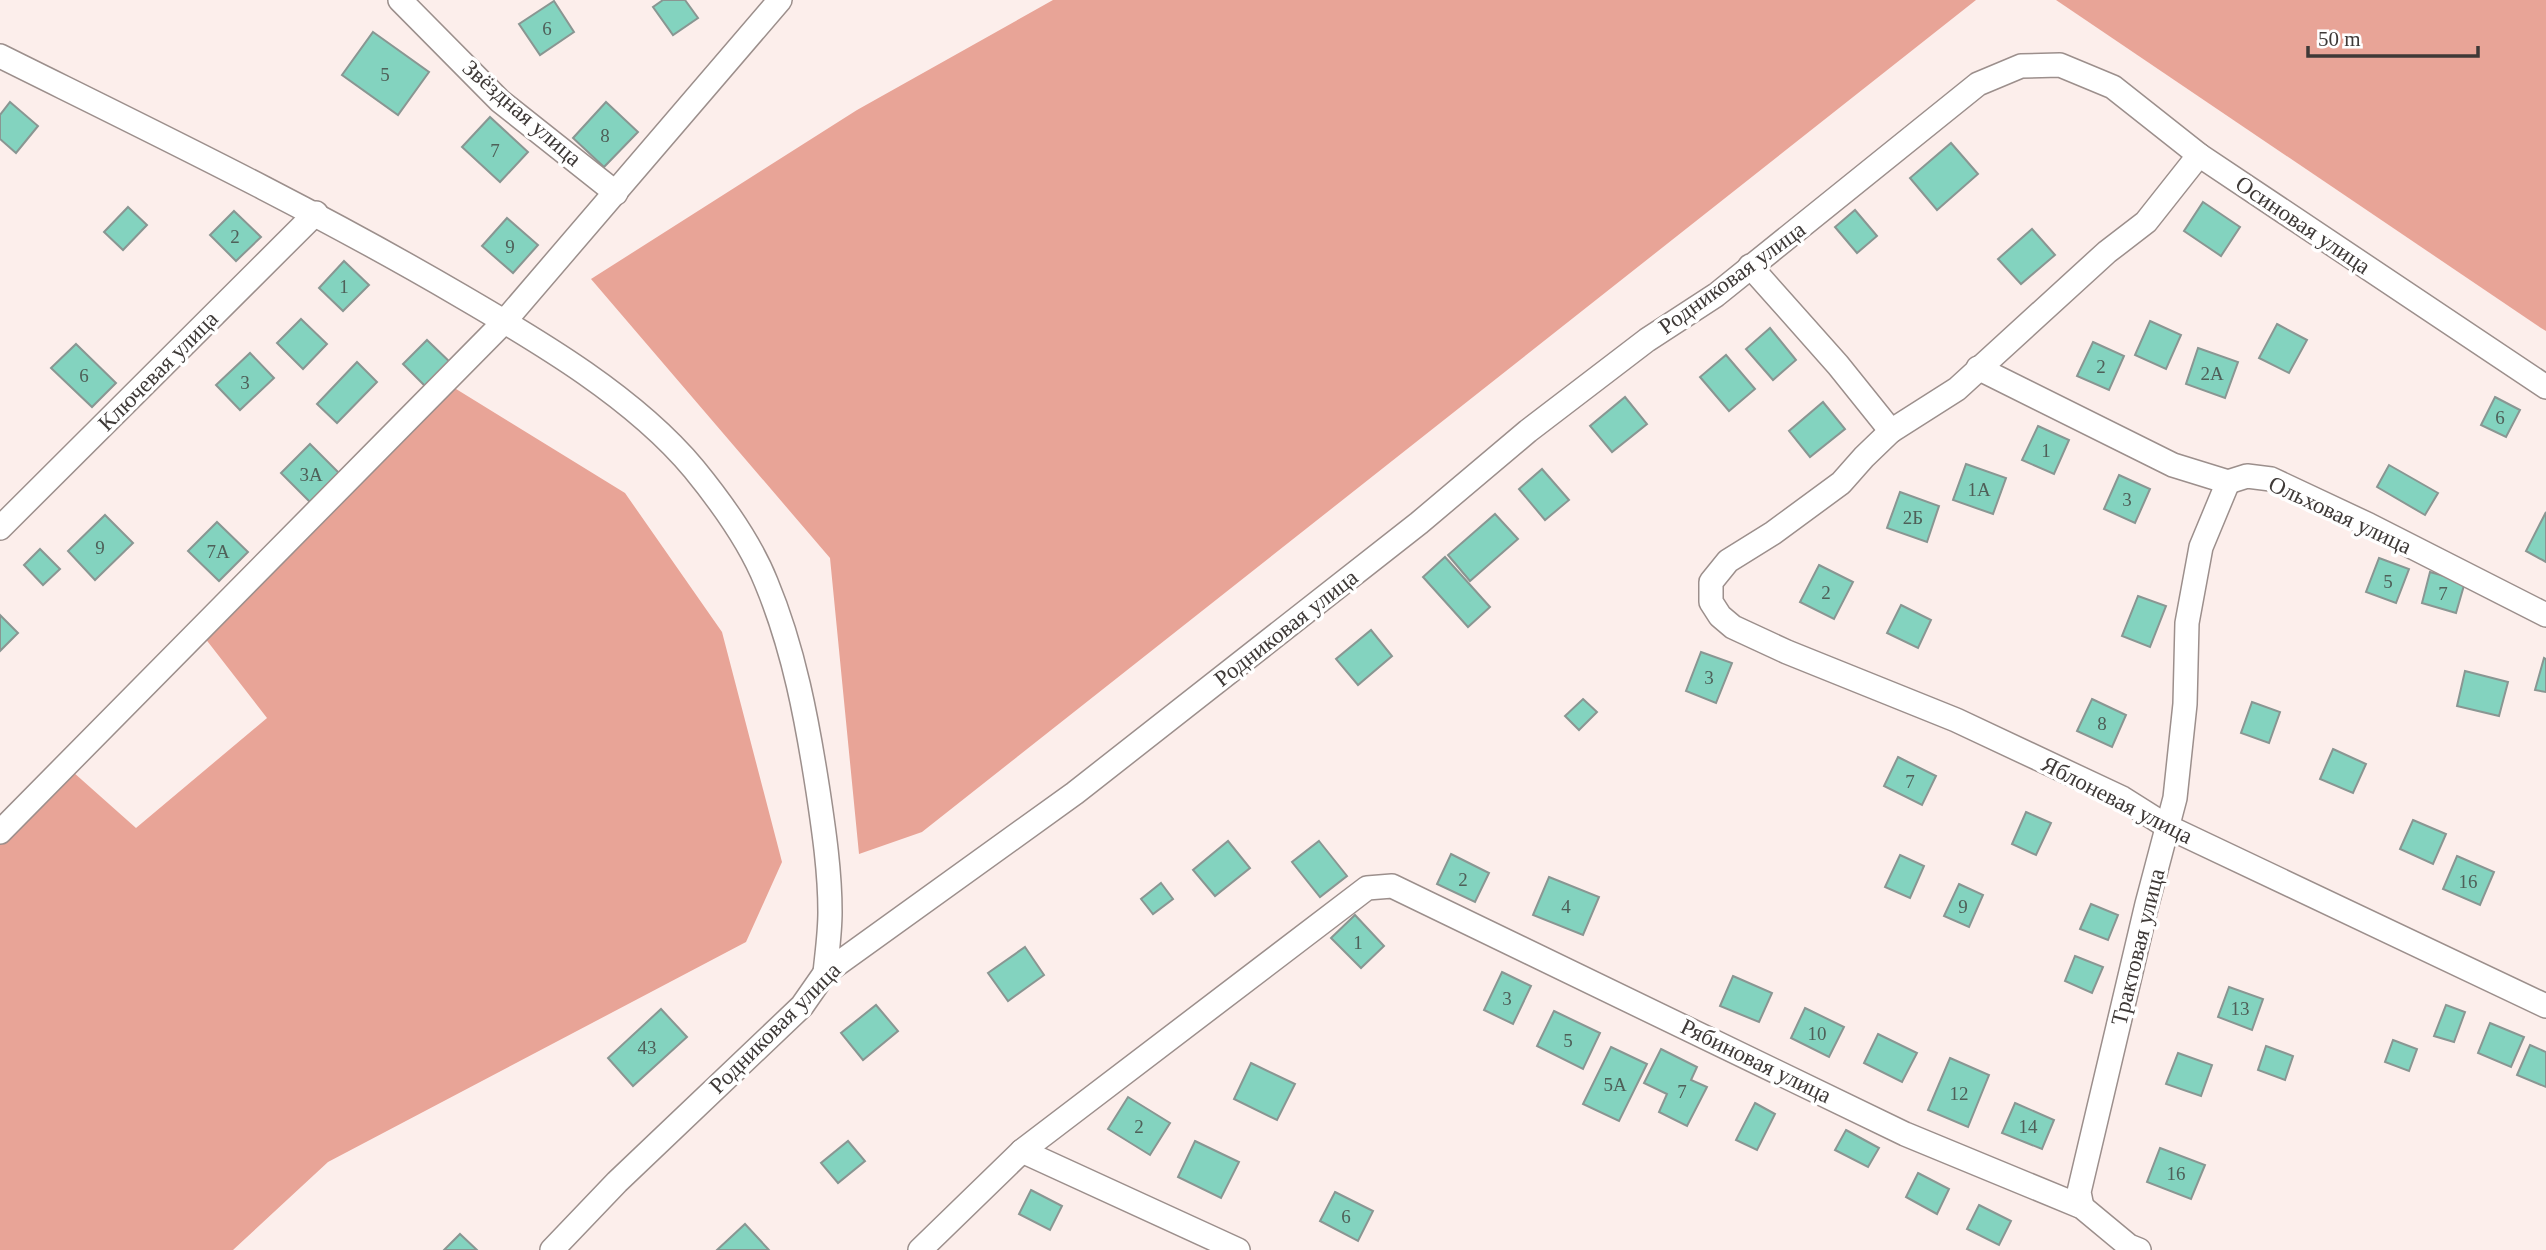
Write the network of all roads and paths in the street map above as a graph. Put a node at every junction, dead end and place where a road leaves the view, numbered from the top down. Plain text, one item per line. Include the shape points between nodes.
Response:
1 (400, 0) edge
2 (780, 0) edge
3 (0, 56) edge
4 (2060, 65) joint
5 (2199, 155) junction
6 (616, 193) junction
7 (316, 214) junction
8 (1751, 267) junction
9 (504, 321) junction
10 (1978, 368) junction
11 (2546, 387) edge
12 (1891, 431) junction
13 (2228, 482) junction
14 (0, 528) edge
15 (2546, 615) edge
16 (2168, 827) junction
17 (0, 832) edge
18 (825, 973) junction
19 (2546, 1006) edge
20 (1021, 1151) junction
21 (2082, 1207) junction
22 (2132, 1249) edge
23 (552, 1250) edge
24 (920, 1250) edge
25 (1238, 1250) edge

1 - 6 street, Звёздная улица via 500,101
2 - 6 street
3 - 7 street
4 - 5 street, Осиновая улица via 2113,87
4 - 8 street, Родниковая улица via 2021,66 1978,84
5 - 10 street via 2146,222
5 - 11 street, Осиновая улица
6 - 9 street
7 - 9 street
7 - 14 street, Ключевая улица
8 - 12 street
8 - 18 street, Родниковая улица via 1528,431 1419,523 1075,793
9 - 17 street
9 - 18 street via 649,424 693,468 738,530 765,580 798,678 810,736 827,857 830,912
10 - 12 street via 1957,388
10 - 13 street, Ольховая улица via 2173,465
12 - 16 street, Яблоневая улица via 1841,483 1728,561 1710,582 1711,602 1720,615 1733,627 1787,652 1956,720 2122,798
13 - 15 street, Ольховая улица via 2247,476 2271,479
13 - 16 street, Трактовая улица via 2201,547 2186,623 2183,718
16 - 19 street, Яблоневая улица
16 - 21 street, Трактовая улица via 2079,1192
18 - 23 street, Родниковая улица via 802,1006
20 - 21 street, Рябиновая улица via 1367,888 1392,886 1905,1134
20 - 24 street
20 - 25 street
21 - 22 street, Рябиновая улица

